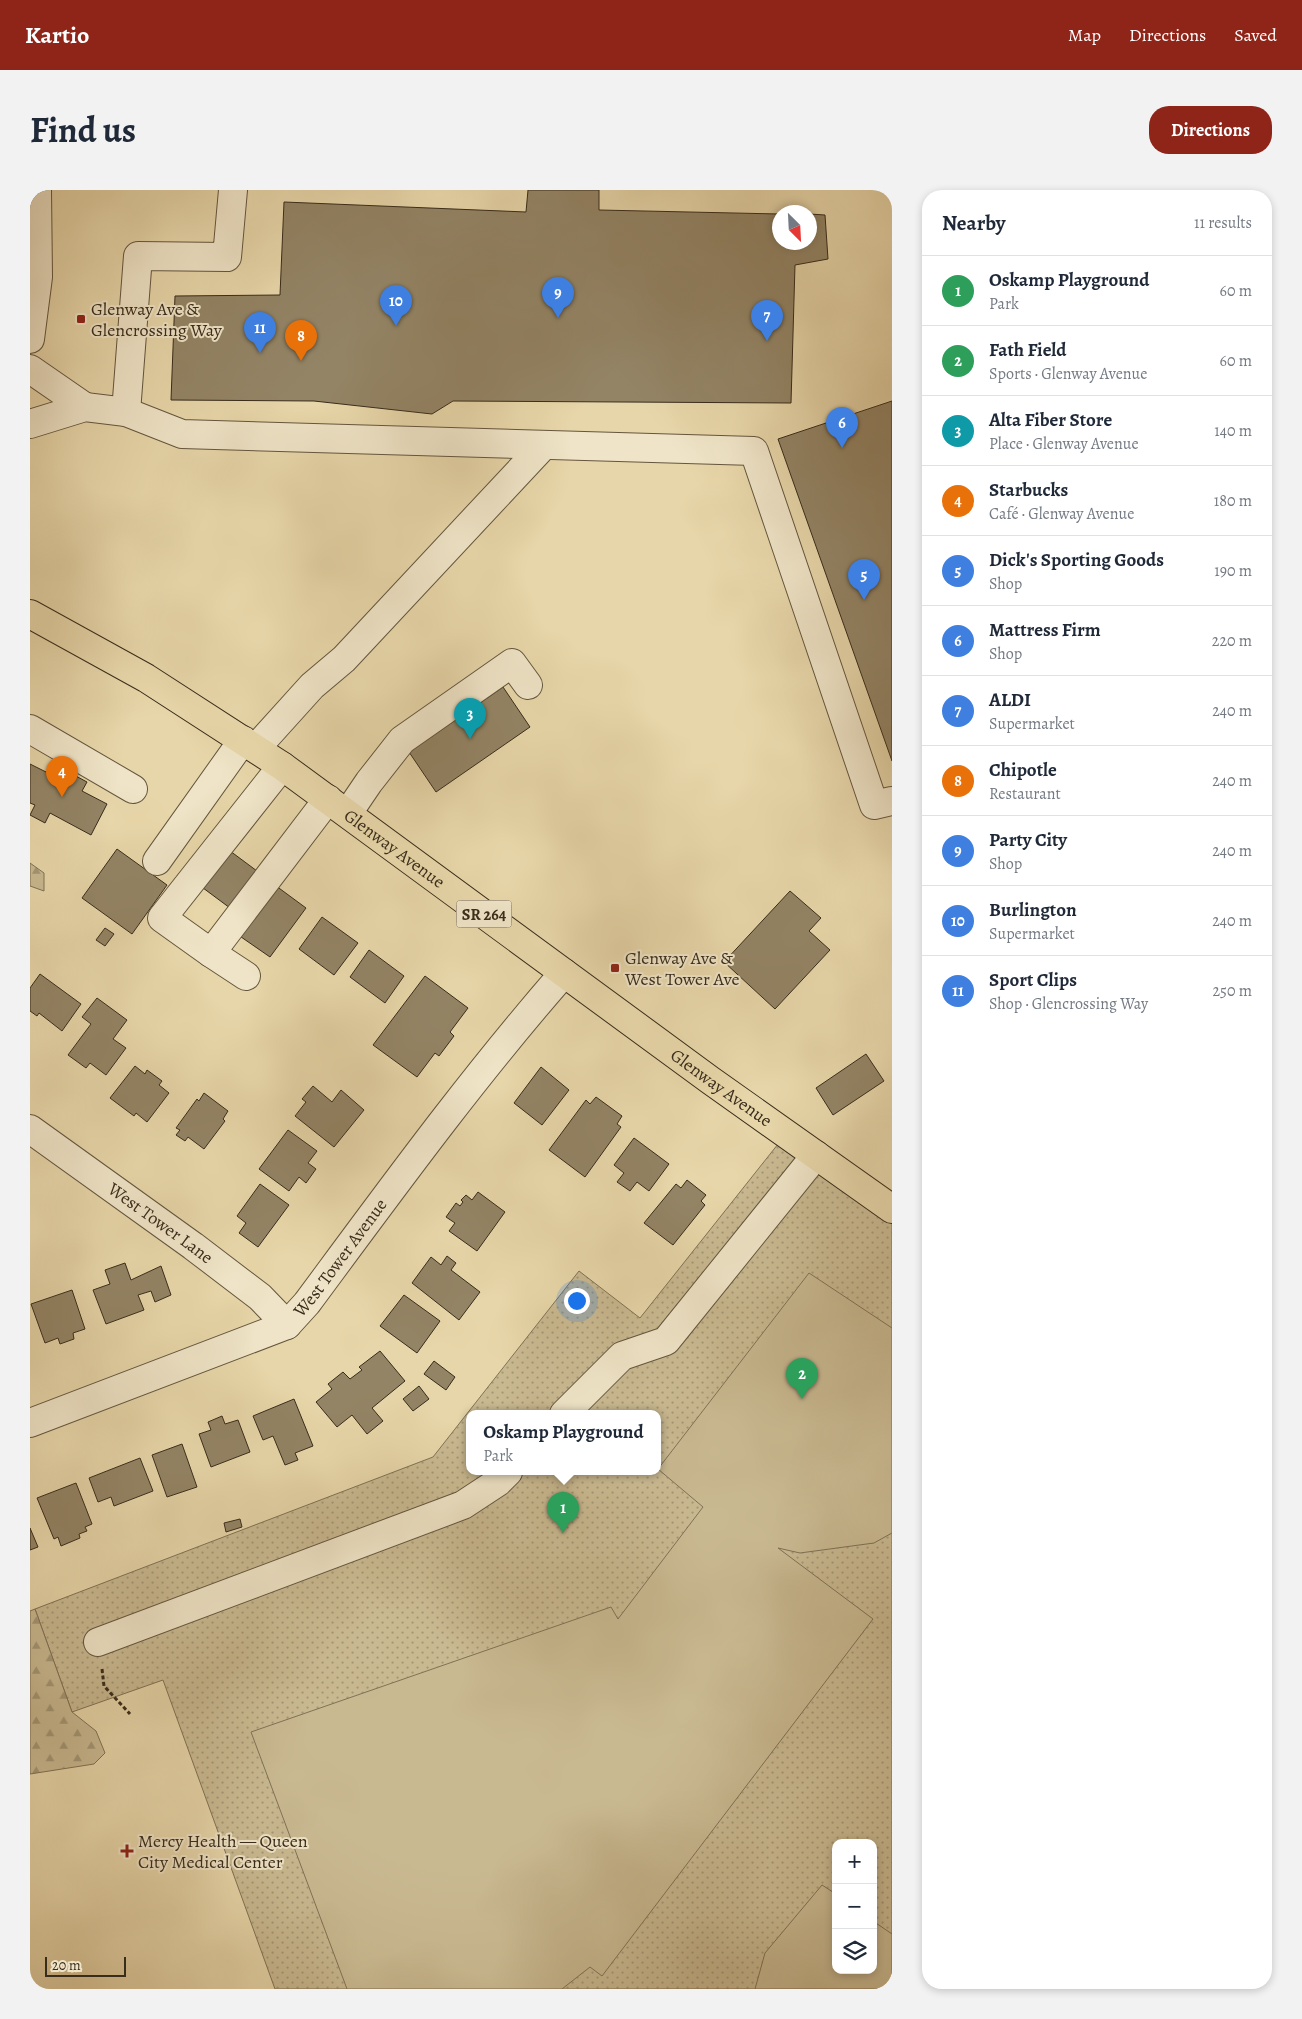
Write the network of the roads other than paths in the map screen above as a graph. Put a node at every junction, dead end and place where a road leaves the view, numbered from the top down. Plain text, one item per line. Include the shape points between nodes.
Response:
1 (37, 190) edge
2 (233, 190) edge
3 (30, 339) edge
4 (30, 369) edge
5 (85, 407) junction
6 (126, 412) junction
7 (30, 424) edge
8 (544, 445) junction
9 (30, 614) edge
10 (528, 685) dead end
11 (30, 729) edge
12 (250, 744) junction
13 (282, 766) junction
14 (134, 789) dead end
15 (892, 801) edge
16 (338, 806) junction
17 (157, 861) dead end
18 (211, 953) junction
19 (564, 973) junction
20 (246, 976) dead end
21 (30, 1129) edge
22 (816, 1155) junction
23 (892, 1209) edge
24 (287, 1325) junction
25 (568, 1410) edge
26 (30, 1423) edge
27 (505, 1475) edge
28 (98, 1642) road end

1 - 3 street via 38,277
2 - 6 street via 226,257 138,256
4 - 5 street
5 - 6 street
5 - 7 street
6 - 8 street via 182,434
8 - 12 street via 344,658
8 - 15 street via 754,451 874,805
9 - 12 main road, Glenway Avenue / SR 264 via 146,678
10 - 16 street via 512,663 402,740 369,782
11 - 14 street
12 - 13 main road, Glenway Avenue / SR 264
12 - 17 street
13 - 16 main road, Glenway Avenue / SR 264
13 - 18 street via 162,918
16 - 18 street
16 - 19 main road, Glenway Avenue / SR 264
18 - 20 street
19 - 22 main road, Glenway Avenue / SR 264
19 - 24 street, West Tower Avenue via 427,1140 307,1303
21 - 24 street, West Tower Lane via 260,1297
22 - 23 main road, Glenway Avenue / SR 264
22 - 25 street via 666,1341 622,1356
24 - 26 street, West Tower Avenue
27 - 28 street via 463,1505

